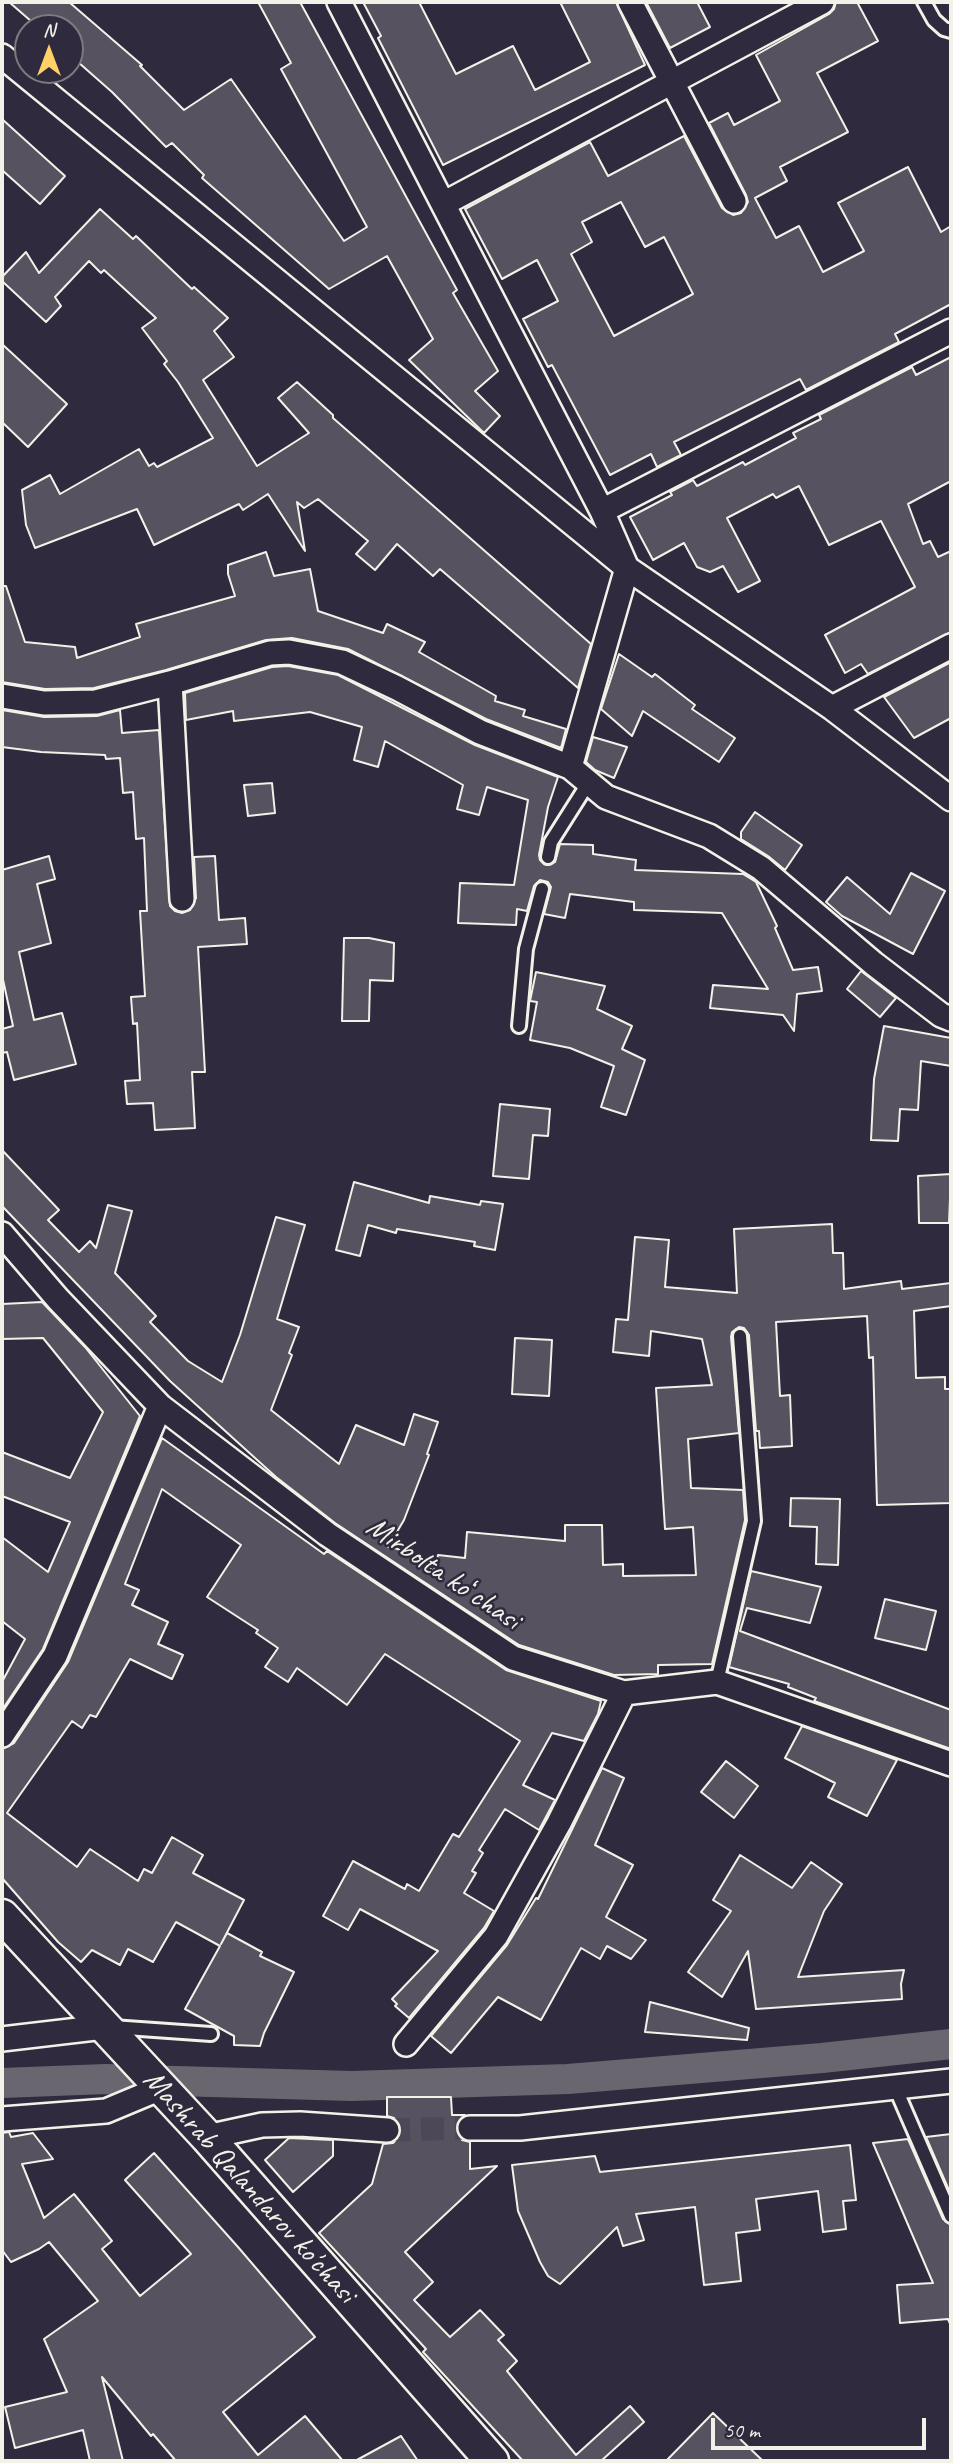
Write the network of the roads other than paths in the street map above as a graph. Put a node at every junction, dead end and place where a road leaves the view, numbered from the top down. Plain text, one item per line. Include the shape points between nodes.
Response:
1 (339, 2) edge
2 (630, 2) edge
3 (822, 2) edge
4 (924, 2) edge
5 (951, 31) edge
6 (2, 56) edge
7 (671, 81) junction
8 (734, 201) dead end
9 (443, 204) junction
10 (951, 331) edge
11 (602, 511) junction
12 (626, 568) junction
13 (951, 646) edge
14 (170, 683) junction
15 (2, 696) edge
16 (832, 708) junction
17 (570, 767) junction
18 (589, 782) junction
19 (951, 799) edge
20 (548, 857) dead end
21 (542, 890) dead end
22 (182, 899) dead end
23 (951, 1019) edge
24 (519, 1027) dead end
25 (2, 1234) edge
26 (740, 1336) dead end
27 (160, 1406) junction
28 (717, 1682) junction
29 (624, 1693) junction
30 (2, 1735) edge
31 (951, 1764) edge
32 (2, 1916) edge
33 (105, 2027) junction
34 (211, 2034) dead end
35 (2, 2039) edge
36 (406, 2044) dead end
37 (951, 2081) edge
38 (895, 2087) junction
39 (161, 2088) junction
40 (2, 2119) edge
41 (470, 2128) tunnel mouth
42 (200, 2129) junction
43 (387, 2130) tunnel mouth
44 (951, 2216) edge
45 (492, 2461) edge

1 - 9 street
2 - 7 street
3 - 7 street
4 - 5 lane via 934,20
6 - 12 street
7 - 8 street
7 - 9 street
9 - 11 street
10 - 11 street
11 - 12 street
12 - 16 street
12 - 17 street
13 - 16 street
14 - 15 street via 96,702 44,703
14 - 17 street via 270,653 342,662 480,732
14 - 22 street
16 - 19 street
17 - 18 street
18 - 20 lane via 551,842
18 - 23 street via 607,797 709,836 761,868 873,963
21 - 24 lane via 526,949
25 - 27 street, Mirbolta koʻchasi
26 - 28 lane via 754,1521
27 - 29 street, Mirbolta koʻchasi via 327,1534 513,1658
27 - 30 street via 55,1656
28 - 29 street, Mirbolta koʻchasi
28 - 31 street, Mirbolta koʻchasi
29 - 36 street via 496,1936
32 - 33 main road, Mashrab Qalandarov ko'chasi
33 - 34 lane
33 - 35 street
33 - 39 main road, Mashrab Qalandarov ko'chasi
37 - 38 street
38 - 41 street via 520,2128
38 - 44 lane
39 - 40 street via 106,2111
39 - 42 main road, Mashrab Qalandarov ko'chasi
42 - 43 street via 300,2124
42 - 45 main road, Mashrab Qalandarov ko'chasi

